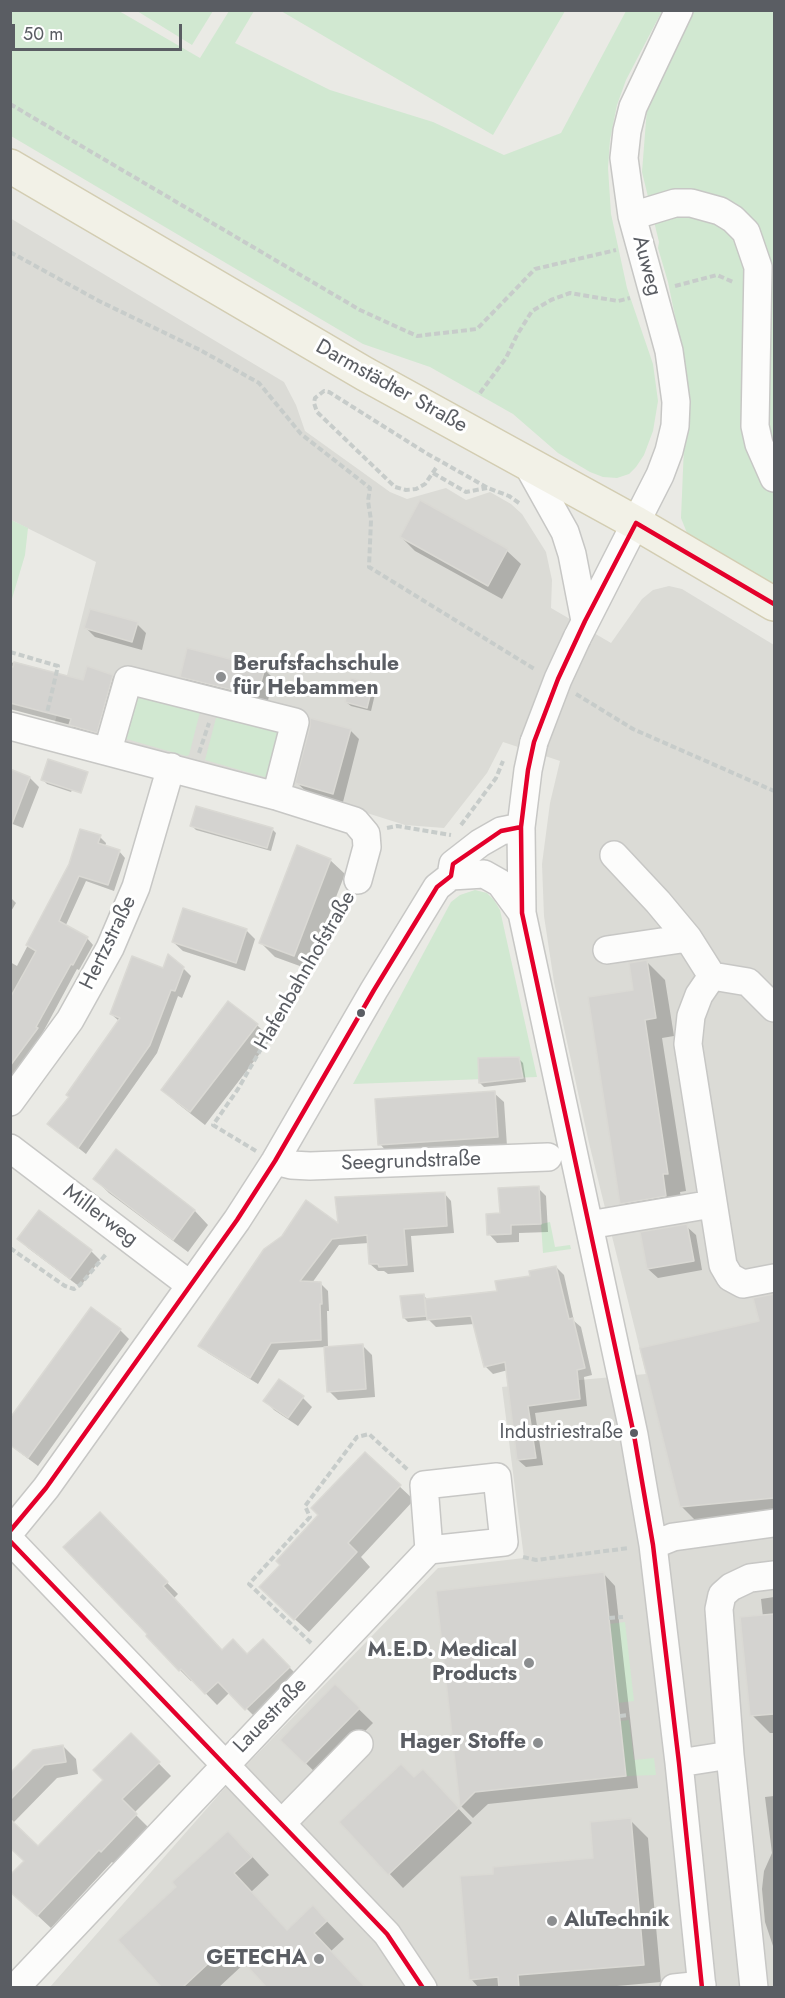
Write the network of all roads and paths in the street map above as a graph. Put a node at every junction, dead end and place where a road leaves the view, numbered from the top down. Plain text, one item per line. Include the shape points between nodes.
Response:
1 (679, 10) edge
2 (10, 104) edge
3 (10, 166) edge
4 (632, 216) junction
5 (640, 244) junction
6 (10, 252) edge
7 (652, 291) junction
8 (757, 292) junction
9 (480, 393) dead end
10 (526, 462) junction
11 (436, 468) dead end
12 (433, 473) junction
13 (774, 478) edge
14 (488, 488) junction
15 (524, 506) dead end
16 (636, 523) junction
17 (774, 604) edge
18 (581, 629) junction
19 (10, 652) edge
20 (537, 671) dead end
21 (575, 694) dead end
22 (215, 702) junction
23 (10, 726) edge
24 (46, 734) junction
25 (108, 750) junction
26 (504, 757) dead end
27 (182, 770) junction
28 (774, 791) edge
29 (276, 796) junction
30 (398, 826) dead end
31 (460, 826) dead end
32 (521, 827) junction
33 (450, 846) dead end
34 (614, 855) dead end
35 (451, 876) junction
36 (358, 880) joint
37 (522, 913) junction
38 (688, 938) junction
39 (607, 950) dead end
40 (712, 976) junction
41 (774, 1008) edge
42 (10, 1102) edge
43 (10, 1148) edge
44 (548, 1157) dead end
45 (275, 1161) junction
46 (712, 1204) junction
47 (589, 1225) junction
48 (123, 1234) junction
49 (10, 1248) edge
50 (774, 1278) edge
51 (190, 1285) junction
52 (424, 1485) junction
53 (774, 1523) edge
54 (10, 1532) edge
55 (10, 1540) edge
56 (504, 1542) junction
57 (653, 1545) junction
58 (429, 1550) junction
59 (774, 1575) edge
60 (623, 1617) dead end
61 (609, 1618) dead end
62 (327, 1658) junction
63 (629, 1715) dead end
64 (620, 1716) dead end
65 (359, 1744) dead end
66 (730, 1755) junction
67 (679, 1763) junction
68 (224, 1765) junction
69 (282, 1823) junction
70 (702, 1986) edge
71 (15, 1988) edge
72 (423, 1988) edge
73 (674, 1988) edge
74 (754, 1988) edge

1 - 4 street, Auweg via 640,89 627,131 624,158
2 - 5 path via 360,310 417,336 477,329 534,269
3 - 10 main road, Darmstädter Straße via 365,374
4 - 5 street, Auweg
4 - 8 street via 675,203 720,211 746,232 758,267
5 - 7 street, Auweg
6 - 20 path via 259,383 301,434 370,488 369,567
7 - 8 path via 717,275
7 - 9 path via 618,301 570,293 532,311 506,358
7 - 16 street, Auweg via 669,351 676,410 669,451
8 - 13 street via 755,426
10 - 16 main road, Darmstädter Straße
10 - 18 street via 565,532 573,555
11 - 12 path
12 - 14 path via 466,492
12 - 14 path via 416,489 395,487 317,412 315,398 319,393 329,392
14 - 15 path
16 - 17 main road, Darmstädter Straße
16 - 18 street, Auweg
18 - 32 street, Auweg, bridge via 534,742
19 - 24 path via 58,666 46,716
21 - 28 path via 633,729
22 - 25 street via 128,681
22 - 27 path
22 - 29 street via 295,722
23 - 24 street, Hafenbahnhofstraße
24 - 25 street, Hafenbahnhofstraße
25 - 27 street, Hafenbahnhofstraße
26 - 31 path via 496,778
27 - 29 street, Hafenbahnhofstraße
27 - 42 street, Hertzstraße via 110,948 70,1020
29 - 36 street, Hafenbahnhofstraße via 340,815 362,826 367,847
30 - 33 path via 453,835
32 - 35 street via 501,831 480,843 453,864
32 - 37 street, Auweg
34 - 38 street
35 - 37 street via 484,874 492,878
35 - 45 street via 437,887
36 - 45 path, Hafenbahnhofstraße via 238,1089 213,1125
37 - 47 street
38 - 39 street
38 - 40 street
40 - 41 street via 748,982
40 - 46 street via 691,1016 688,1044
43 - 48 street, Millerweg
44 - 45 street, Seegrundstraße via 310,1166
45 - 51 street
46 - 47 street
46 - 50 street via 723,1265 730,1277 743,1284
47 - 57 street
48 - 49 path via 74,1289
48 - 51 street, Millerweg
51 - 54 street via 46,1488
52 - 56 street via 497,1477
52 - 58 street
52 - 62 path via 369,1434 357,1437 305,1506 310,1518 249,1584
53 - 57 street via 673,1536
55 - 68 street
56 - 57 path via 517,1555 536,1560
56 - 58 street
57 - 67 street
58 - 62 street, Lauestraße
59 - 66 street via 750,1578 730,1587 718,1609
60 - 61 path
62 - 68 street, Lauestraße
63 - 64 path
65 - 69 street
66 - 67 street
66 - 74 street
67 - 70 street
68 - 69 street
68 - 71 street, Lauestraße
69 - 72 street via 387,1934
70 - 73 street

